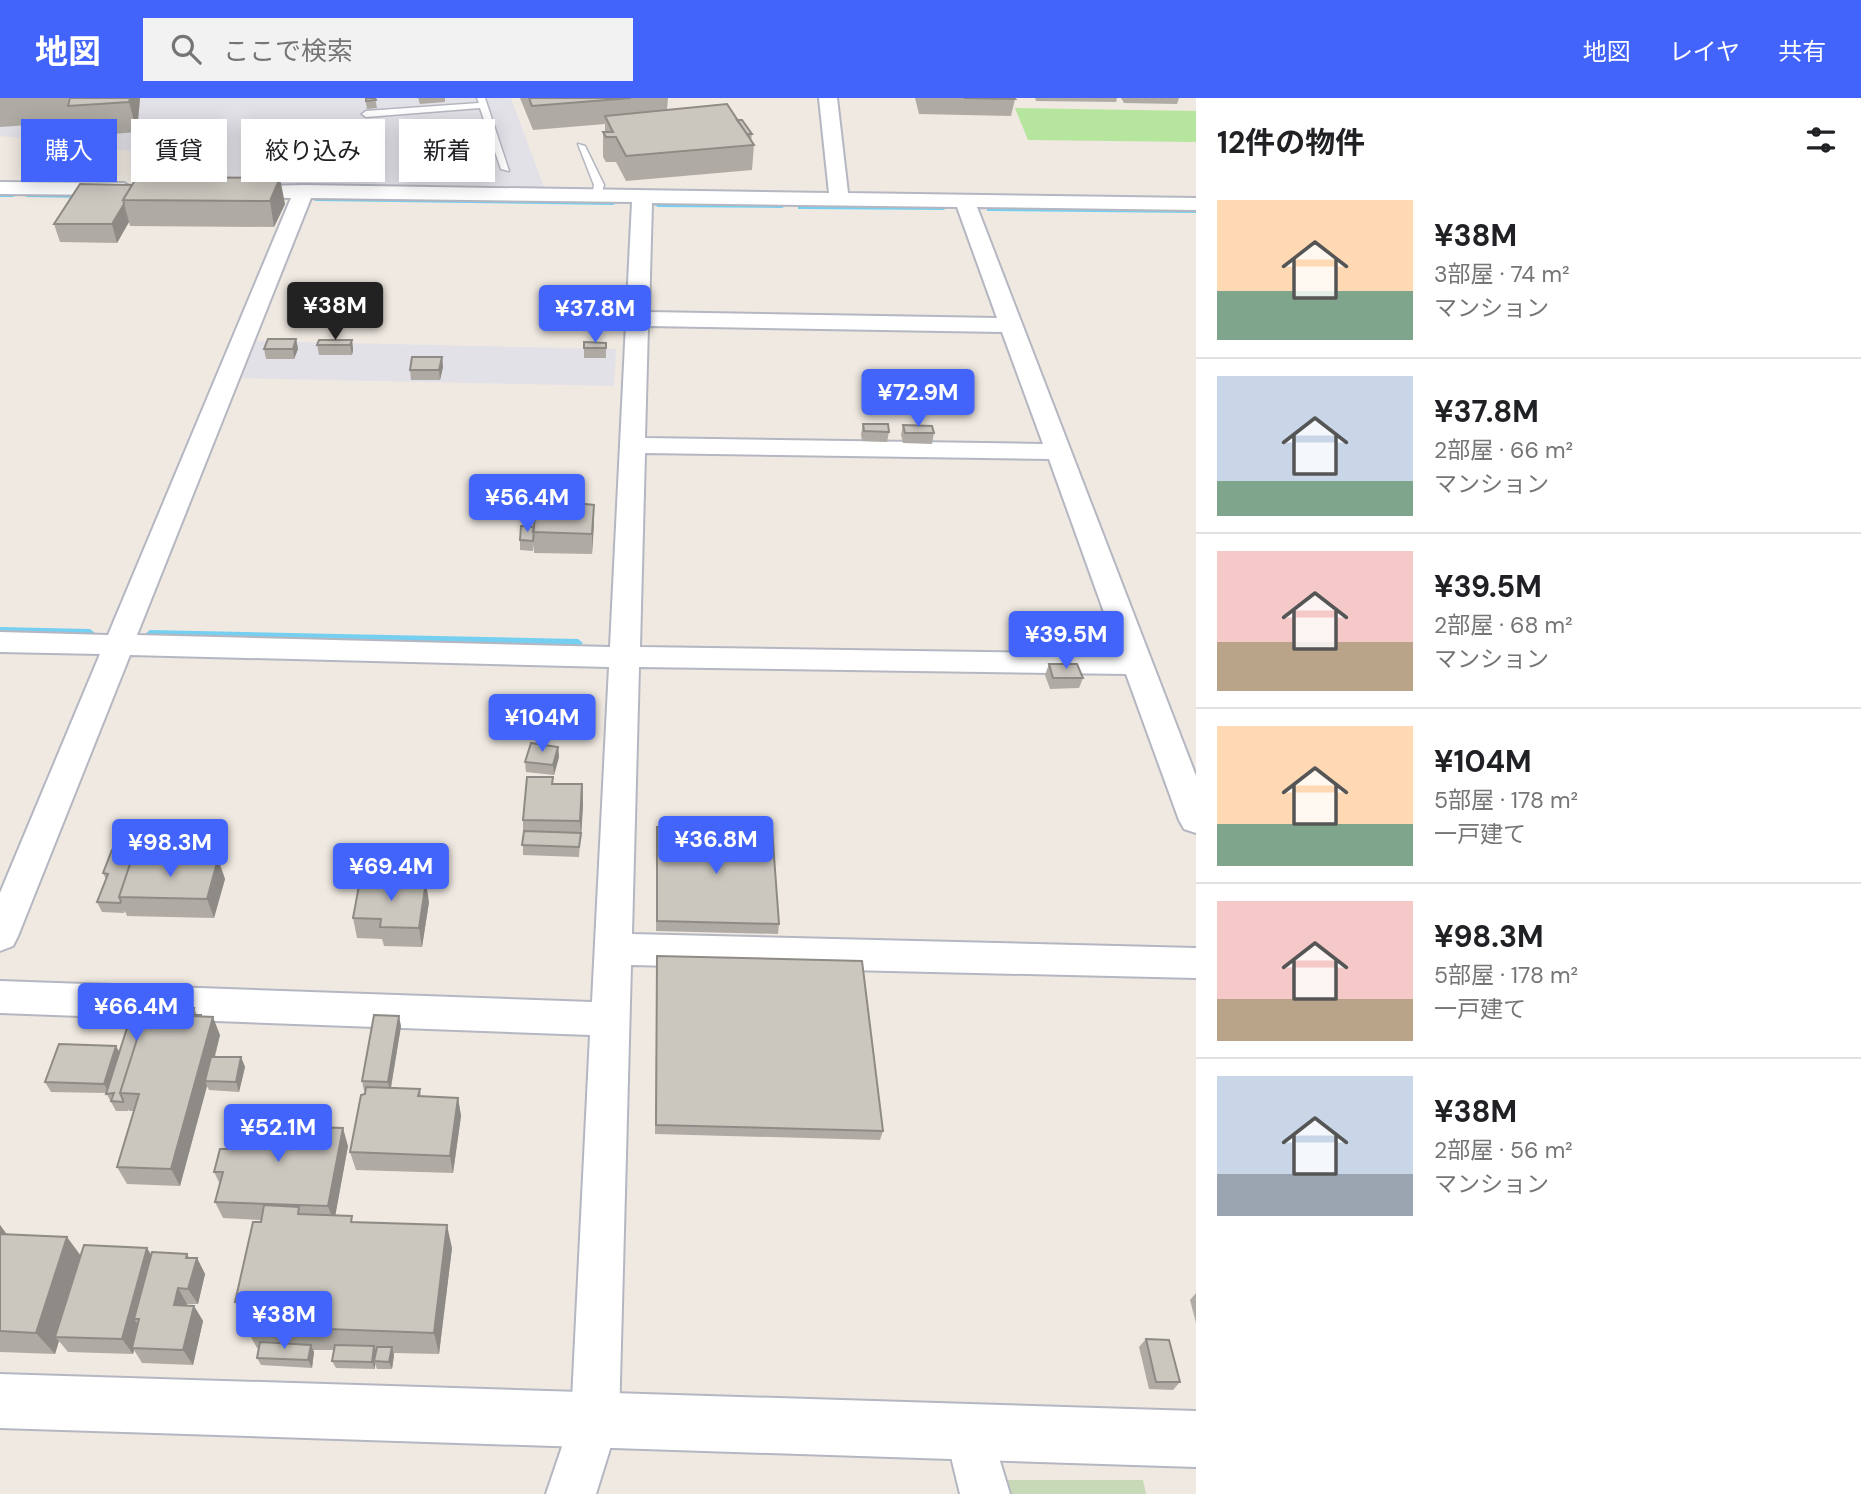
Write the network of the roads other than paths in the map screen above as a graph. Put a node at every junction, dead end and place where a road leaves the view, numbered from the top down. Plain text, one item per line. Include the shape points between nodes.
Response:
1 (828, 98) edge
2 (482, 101) edge
3 (366, 114) edge
4 (581, 146) dead end
5 (506, 169) dead end
6 (0, 188) edge
7 (144, 190) edge
8 (224, 190) edge
9 (304, 191) junction
10 (597, 195) junction
11 (642, 196) junction
12 (839, 199) junction
13 (965, 201) junction
14 (1196, 204) edge
15 (638, 319) junction
16 (1012, 325) junction
17 (632, 445) junction
18 (1059, 452) junction
19 (0, 621) edge
20 (123, 634) junction
21 (0, 642) edge
22 (625, 646) junction
23 (1138, 664) junction
24 (1196, 820) edge
25 (0, 936) edge
26 (613, 949) junction
27 (1196, 963) edge
28 (0, 997) edge
29 (610, 1019) junction
30 (0, 1401) edge
31 (595, 1420) junction
32 (969, 1432) junction
33 (1196, 1439) edge
34 (570, 1494) edge
35 (985, 1494) edge

1 - 12 street
2 - 3 lane
2 - 5 lane
4 - 10 lane via 599,185
6 - 7 street
8 - 9 street
9 - 10 street
9 - 20 street
10 - 11 street
11 - 12 street
11 - 15 street
12 - 13 street
13 - 14 street
13 - 16 street
15 - 16 street
15 - 17 street
16 - 18 street
17 - 18 street
17 - 22 street
18 - 23 street
19 - 20 street
20 - 21 street
20 - 22 street
20 - 25 street
22 - 23 street
22 - 26 street
23 - 24 street
26 - 27 street
26 - 29 street
28 - 29 street
29 - 31 street
30 - 31 street
31 - 32 street
31 - 34 street
32 - 33 street
32 - 35 street

